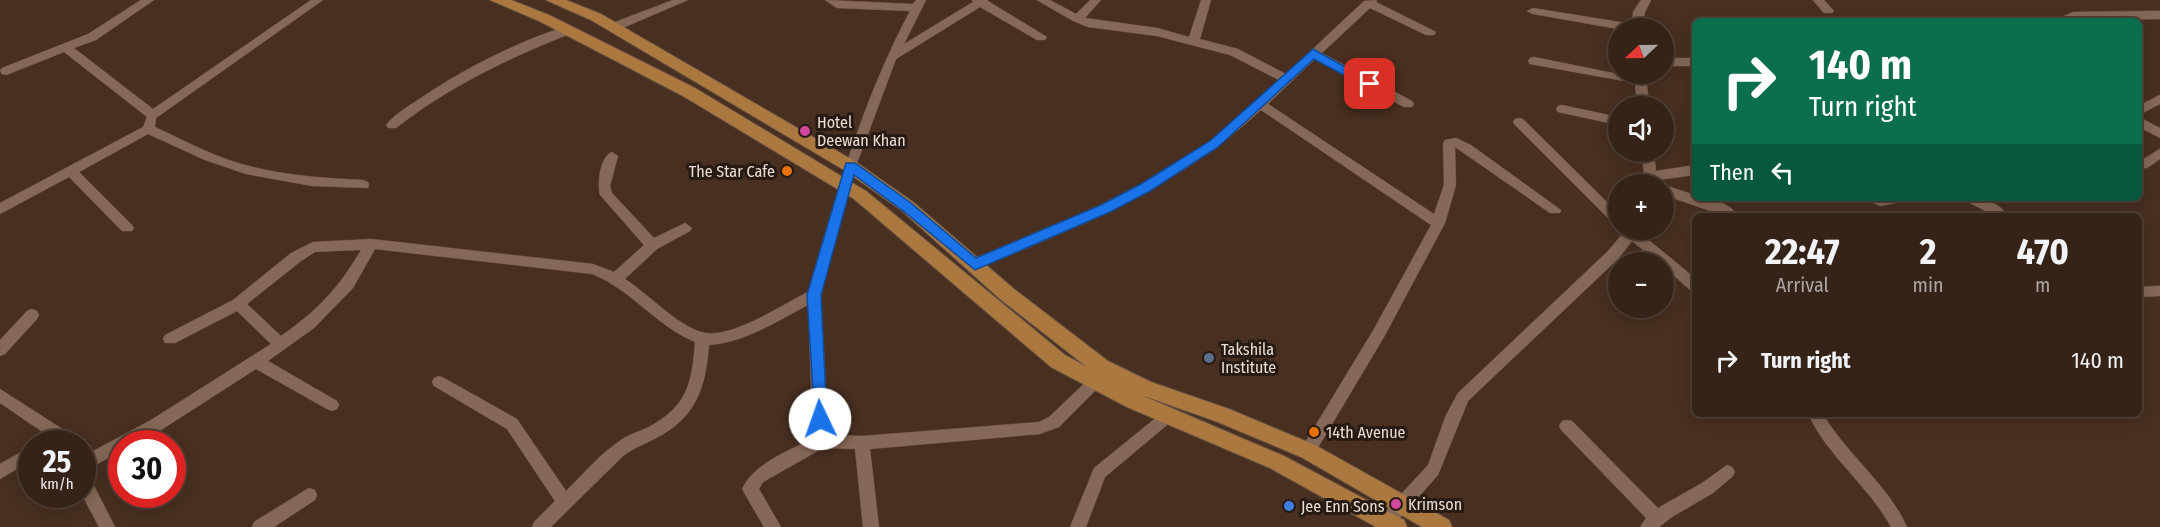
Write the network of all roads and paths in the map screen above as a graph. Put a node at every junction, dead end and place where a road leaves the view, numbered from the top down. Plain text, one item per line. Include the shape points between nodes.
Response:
1 (148, 0) edge
2 (318, 0) edge
3 (497, 0) edge
4 (553, 0) edge
5 (683, 0) edge
6 (830, 0) edge
7 (1042, 0) edge
8 (1096, 0) edge
9 (1206, 0) edge
10 (1646, 0) edge
11 (1818, 0) edge
12 (980, 1) edge
13 (1370, 2) edge
14 (919, 4) edge
15 (1533, 11) dead end
16 (1828, 11) dead end
17 (2154, 15) edge
18 (1638, 18) edge
19 (2067, 18) edge
20 (1077, 19) junction
21 (2160, 22) edge
22 (1608, 23) edge
23 (614, 27) junction
24 (568, 30) junction
25 (1430, 32) dead end
26 (1041, 37) dead end
27 (1194, 40) junction
28 (67, 49) junction
29 (1313, 53) junction
30 (891, 57) junction
31 (1534, 62) dead end
32 (1674, 62) edge
33 (1692, 62) edge
34 (6, 71) dead end
35 (1608, 72) edge
36 (1285, 78) junction
37 (2160, 99) edge
38 (1259, 103) junction
39 (1408, 105) dead end
40 (1562, 109) dead end
41 (2142, 109) edge
42 (153, 115) junction
43 (1608, 119) edge
44 (1519, 122) dead end
45 (2142, 123) edge
46 (392, 125) dead end
47 (148, 129) junction
48 (2160, 134) edge
49 (2160, 153) edge
50 (612, 156) dead end
51 (2144, 165) dead end
52 (850, 166) junction
53 (1692, 171) edge
54 (71, 172) junction
55 (1674, 175) edge
56 (363, 185) dead end
57 (846, 186) junction
58 (1674, 194) edge
59 (1692, 200) edge
60 (1708, 201) edge
61 (1977, 201) edge
62 (0, 209) edge
63 (1555, 210) dead end
64 (1608, 210) edge
65 (1998, 212) dead end
66 (1728, 213) dead end
67 (1438, 223) junction
68 (127, 228) dead end
69 (686, 228) dead end
70 (1624, 240) edge
71 (1641, 240) edge
72 (371, 244) junction
73 (652, 245) junction
74 (975, 264) junction
75 (616, 279) junction
76 (1692, 283) edge
77 (2160, 291) edge
78 (2142, 292) edge
79 (814, 295) junction
80 (238, 304) junction
81 (32, 315) dead end
82 (170, 339) dead end
83 (702, 339) junction
84 (281, 345) junction
85 (0, 350) edge
86 (256, 362) junction
87 (439, 382) dead end
88 (1095, 382) junction
89 (0, 395) edge
90 (332, 405) dead end
91 (1168, 416) junction
92 (1817, 417) edge
93 (1567, 426) dead end
94 (48, 430) edge
95 (821, 441) junction
96 (862, 443) junction
97 (1308, 451) junction
98 (96, 457) edge
99 (18, 461) edge
100 (0, 472) edge
101 (1727, 472) dead end
102 (309, 495) dead end
103 (565, 502) junction
104 (1400, 503) junction
105 (96, 506) edge
106 (1652, 522) edge
107 (1391, 524) edge
108 (107, 527) edge
109 (260, 527) edge
110 (540, 527) edge
111 (773, 527) edge
112 (871, 527) edge
113 (1079, 527) edge
114 (1441, 527) edge
115 (1899, 527) edge

1 - 28 street via 113,25
2 - 42 street
3 - 24 main road
4 - 23 main road
5 - 23 street
6 - 14 street via 837,5
7 - 20 street
8 - 20 street
9 - 27 street
10 - 18 street
11 - 16 street
12 - 26 street
12 - 30 street
13 - 25 street
13 - 29 street
14 - 30 street
15 - 22 street
17 - 19 street
17 - 21 street
20 - 27 street via 1098,26
23 - 52 main road
24 - 46 street via 483,64
24 - 57 main road via 689,92
27 - 36 street via 1234,52
28 - 34 street
28 - 42 street
29 - 36 street
29 - 39 street
30 - 52 street
31 - 35 street
32 - 33 street
36 - 38 street
37 - 41 street
38 - 67 street
38 - 74 street via 1214,144 1146,188
40 - 43 street
42 - 47 street
44 - 64 street
45 - 48 street
47 - 54 street
47 - 56 street via 254,172 309,182
49 - 51 street
50 - 73 street via 604,186 606,195
52 - 57 street
52 - 74 main road via 907,206
53 - 55 street
54 - 62 street
54 - 68 street
57 - 79 street
57 - 88 main road via 1058,361
58 - 59 street
60 - 66 street
61 - 65 street
63 - 67 street via 1452,141 1447,147 1450,185
67 - 97 street via 1379,333
69 - 73 street
70 - 104 street via 1463,398 1454,411 1432,473
71 - 76 street
72 - 75 street via 593,269
72 - 80 street via 324,245 305,250
72 - 84 street via 338,295
73 - 75 street
74 - 97 main road via 1101,367
75 - 83 street via 666,318
77 - 78 street
79 - 83 street via 742,330
79 - 95 street
80 - 82 street
80 - 84 street
81 - 85 street
83 - 103 street via 696,390 682,409 657,429 618,451
84 - 86 street
86 - 90 street
86 - 98 street
87 - 103 street via 512,424
88 - 91 main road
88 - 96 street via 1054,422 1040,428
89 - 94 street
91 - 107 main road via 1277,462
91 - 113 street via 1104,467
92 - 115 street via 1833,443 1882,496
93 - 106 street
95 - 96 street
95 - 111 street via 753,483 753,497
96 - 112 street
97 - 104 main road
99 - 100 street
101 - 106 street via 1715,485
102 - 109 street
103 - 110 street
104 - 107 street
104 - 114 main road
105 - 108 street

